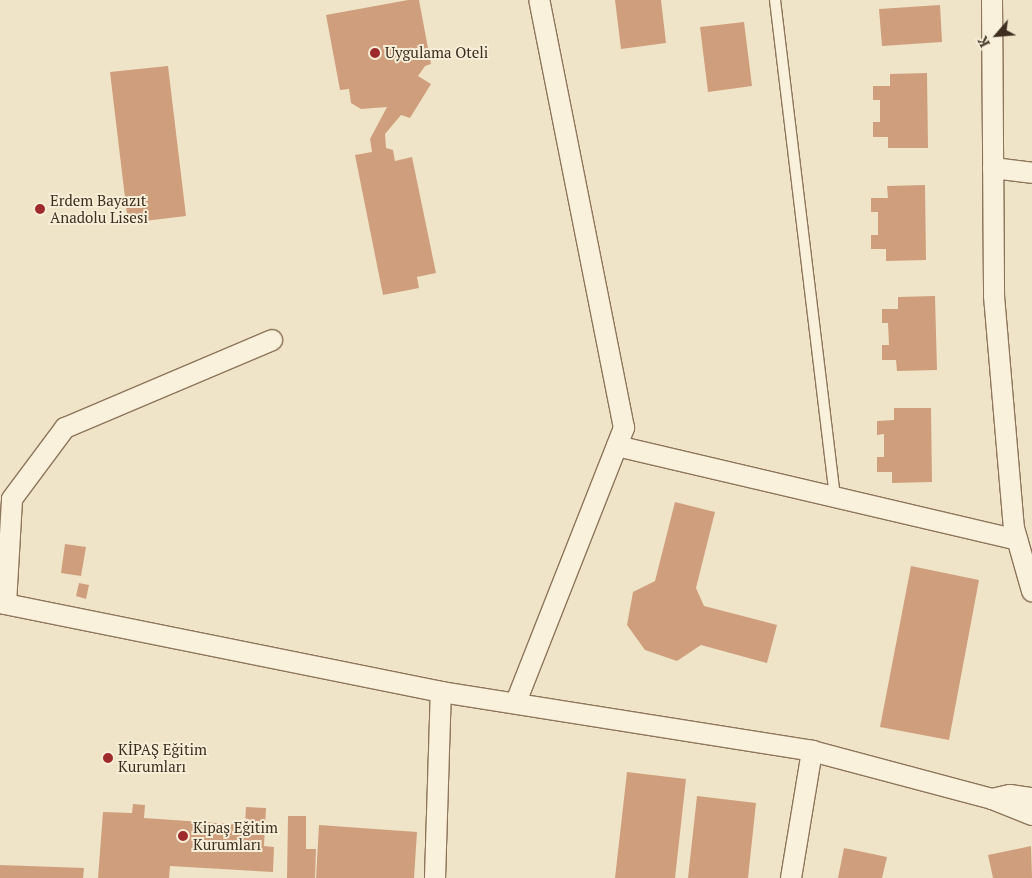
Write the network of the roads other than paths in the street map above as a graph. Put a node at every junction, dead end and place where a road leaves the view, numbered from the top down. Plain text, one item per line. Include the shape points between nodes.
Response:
1 (538, 0) edge
2 (775, 0) edge
3 (992, 0) edge
4 (993, 168) junction
5 (1032, 173) edge
6 (272, 340) dead end
7 (617, 446) junction
8 (835, 497) junction
9 (1016, 540) junction
10 (1032, 591) edge
11 (3, 604) edge
12 (441, 692) junction
13 (516, 702) junction
14 (812, 750) junction
15 (1032, 798) edge
16 (992, 799) junction
17 (1032, 815) edge
18 (435, 878) edge
19 (790, 878) edge

1 - 7 street via 624,428
2 - 8 lane
3 - 4 street
4 - 5 street
4 - 9 street via 994,296
6 - 11 street via 65,428 12,498
7 - 8 street
7 - 13 street
8 - 9 street
9 - 10 street
11 - 12 street
12 - 13 street
12 - 18 street
13 - 14 street
14 - 16 street
14 - 19 street
15 - 16 street via 1010,795
16 - 17 street

